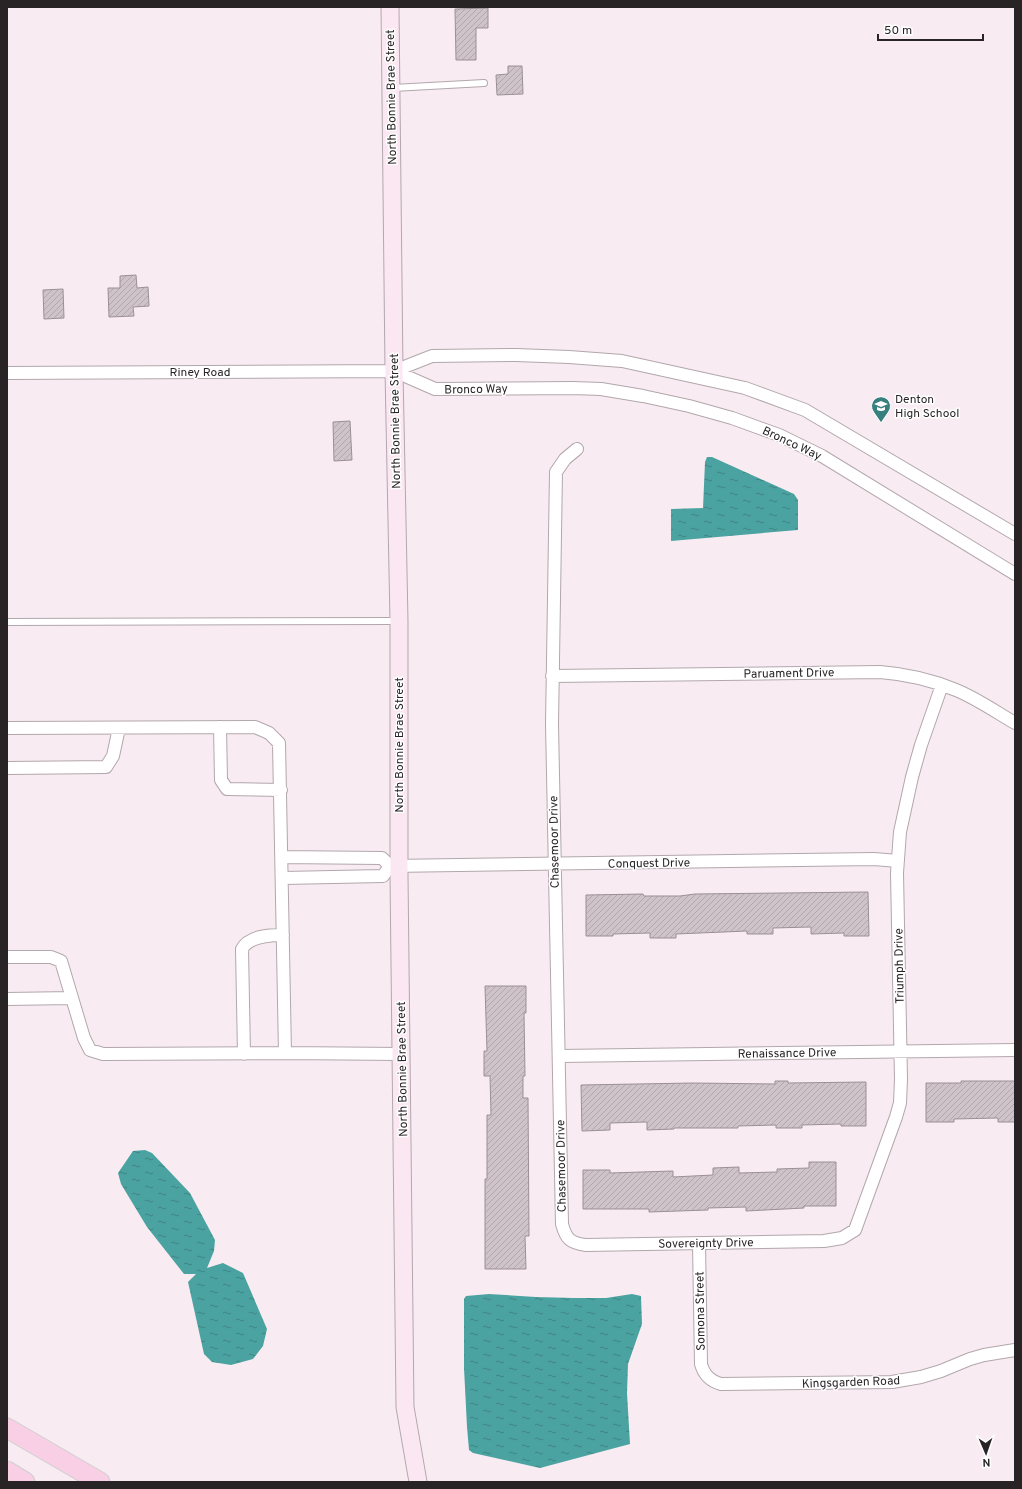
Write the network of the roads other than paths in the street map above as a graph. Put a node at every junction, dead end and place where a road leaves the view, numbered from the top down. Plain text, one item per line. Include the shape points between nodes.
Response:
1 (390, 7) edge
2 (484, 82) dead end
3 (391, 88) junction
4 (394, 371) junction
5 (7, 373) edge
6 (577, 449) dead end
7 (1015, 534) edge
8 (1015, 574) edge
9 (399, 621) junction
10 (7, 622) edge
11 (552, 676) junction
12 (942, 685) junction
13 (1015, 724) edge
14 (220, 727) junction
15 (7, 728) edge
16 (119, 728) junction
17 (7, 768) edge
18 (281, 790) junction
19 (282, 857) junction
20 (898, 861) junction
21 (555, 864) junction
22 (395, 866) junction
23 (283, 878) junction
24 (283, 935) junction
25 (7, 957) edge
26 (72, 998) junction
27 (7, 999) edge
28 (1015, 1050) edge
29 (901, 1052) junction
30 (286, 1053) junction
31 (244, 1054) junction
32 (401, 1054) junction
33 (559, 1056) junction
34 (842, 1238) joint
35 (570, 1240) joint
36 (699, 1243) junction
37 (1015, 1350) edge
38 (708, 1378) joint
39 (7, 1428) edge
40 (7, 1472) edge
41 (25, 1482) edge
42 (100, 1482) edge
43 (418, 1482) edge

1 - 3 main road, North Bonnie Brae Street
2 - 3 lane
3 - 4 main road, North Bonnie Brae Street
4 - 5 street, Riney Road
4 - 7 street via 432,356 569,357 622,362 745,388 805,410
4 - 8 street, Bronco Way via 435,389 601,389 689,406 732,418 779,435 822,456
4 - 9 main road, North Bonnie Brae Street
6 - 11 street, Chasemoor Drive via 565,459 556,472
9 - 10 lane
9 - 22 main road, North Bonnie Brae Street
11 - 12 street, Paruament Drive via 880,672 912,676
11 - 21 street, Chasemoor Drive
12 - 13 street, Paruament Drive via 968,696
12 - 20 street, Triumph Drive via 920,745 912,776 900,832
14 - 16 street
14 - 18 street via 255,727 269,733 279,743
14 - 18 street via 221,780 227,789
15 - 16 street
16 - 17 street via 113,756 106,767
18 - 19 street
19 - 22 street via 382,858
19 - 23 street
20 - 21 street, Conquest Drive via 874,859
20 - 29 street, Triumph Drive
21 - 22 street, Conquest Drive
21 - 33 street, Chasemoor Drive
22 - 23 street via 383,876
22 - 32 main road, North Bonnie Brae Street
23 - 24 street
24 - 30 street
24 - 31 street via 264,936 245,944 242,949
25 - 26 street via 51,957 61,961
26 - 27 street
26 - 31 street via 90,1050 103,1054
28 - 29 street, Renaissance Drive
29 - 33 street, Renaissance Drive
29 - 34 street, Triumph Drive via 901,1092 896,1117 855,1230
30 - 31 street
30 - 32 street
32 - 43 main road, North Bonnie Brae Street via 405,1407
33 - 35 street, Chasemoor Drive via 562,1224 565,1235
34 - 36 street, Sovereignty Drive via 824,1241
35 - 36 street, Sovereignty Drive via 586,1245
36 - 38 street, Somona Street via 701,1364
37 - 38 street, Kingsgarden Road via 984,1355 921,1377 892,1382 721,1384
39 - 42 main road
40 - 41 main road

